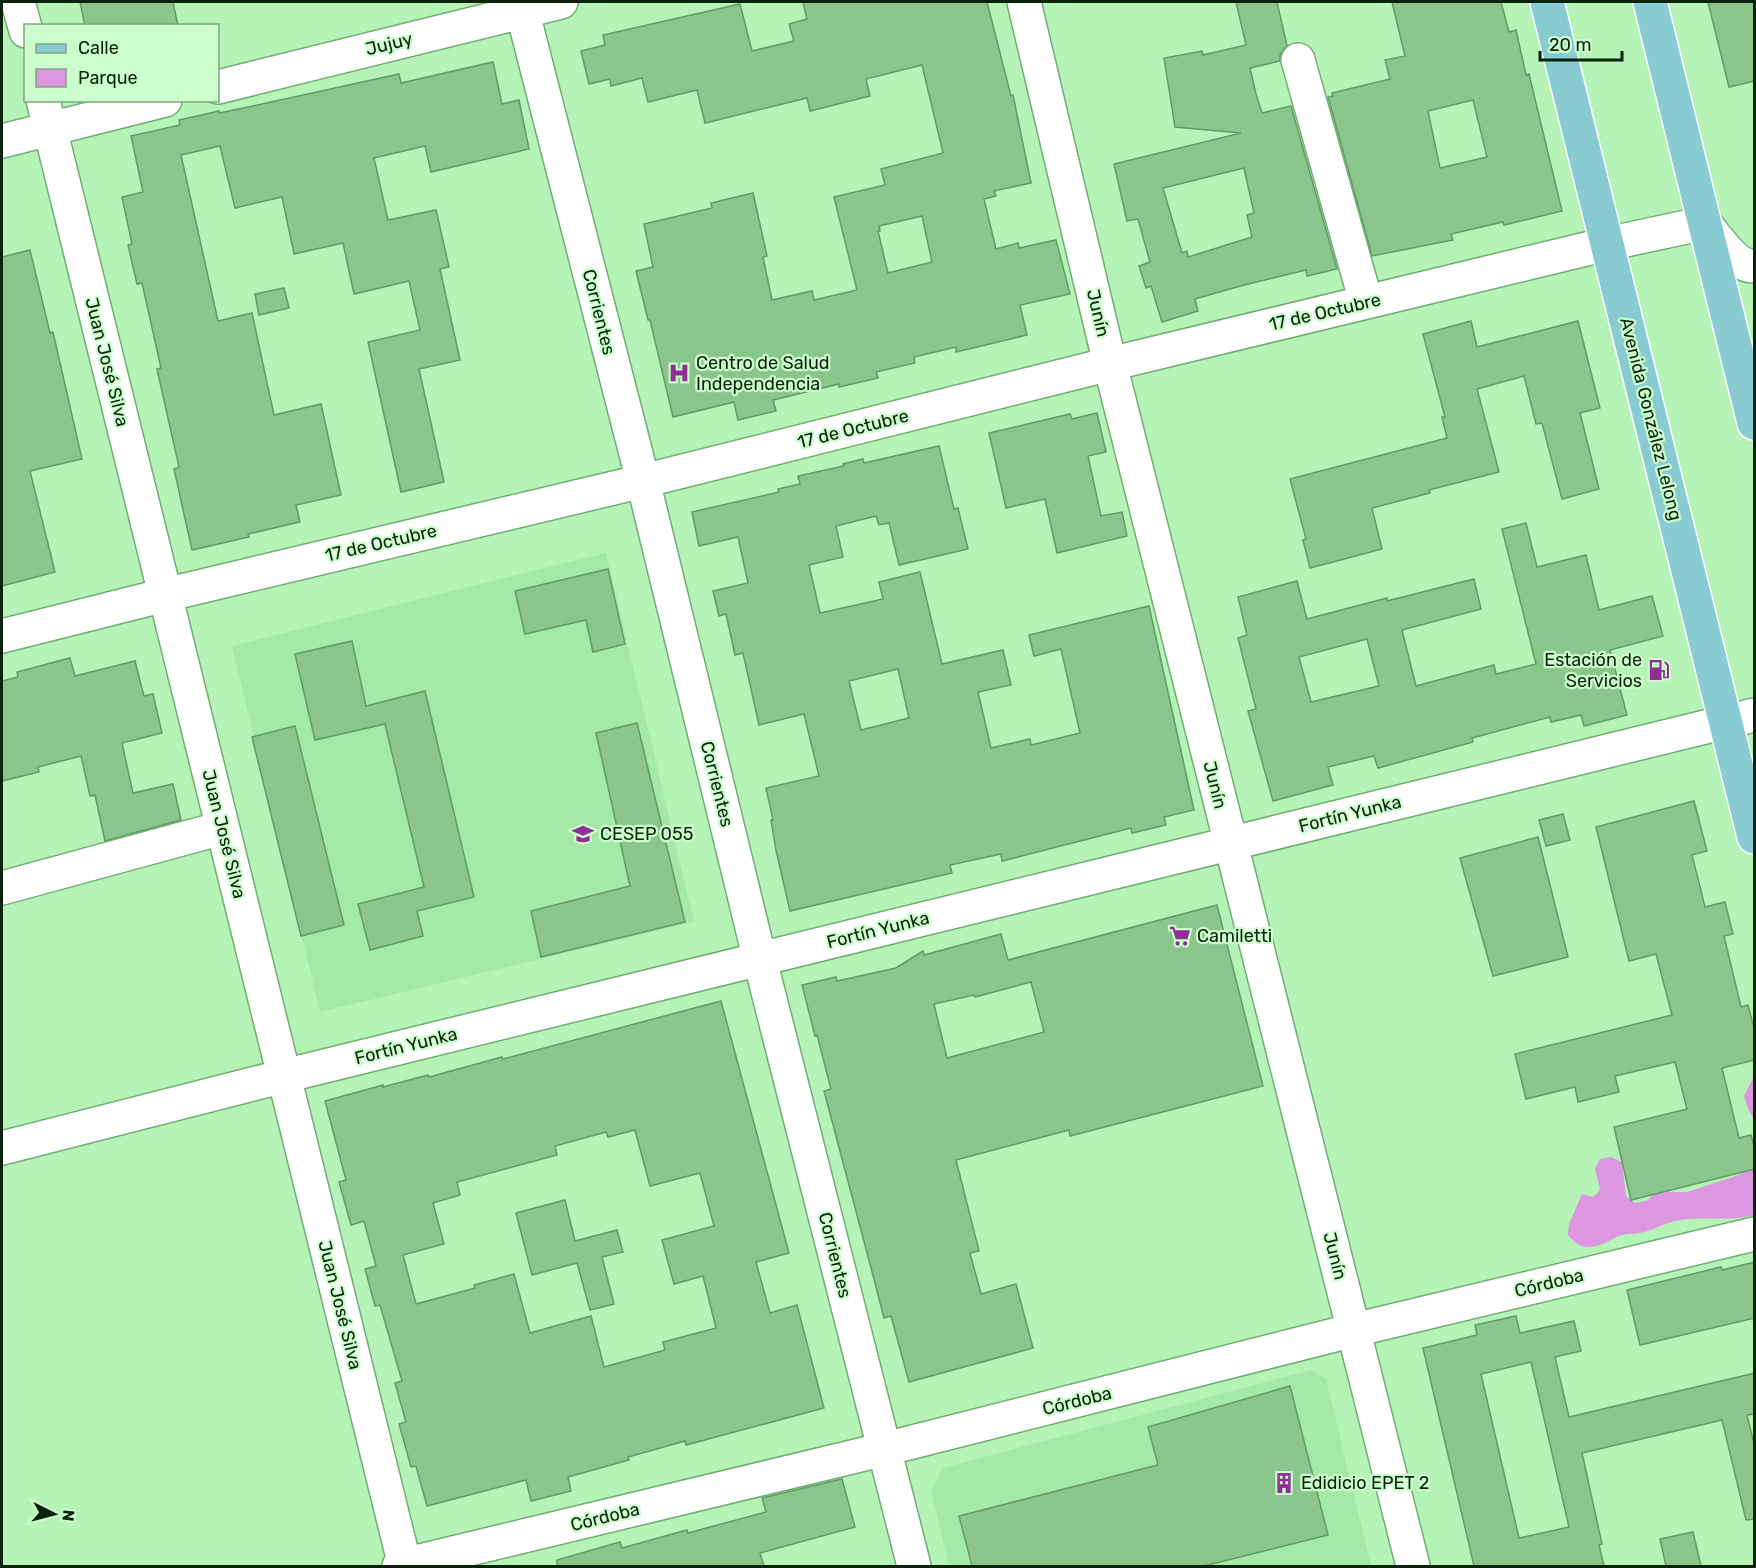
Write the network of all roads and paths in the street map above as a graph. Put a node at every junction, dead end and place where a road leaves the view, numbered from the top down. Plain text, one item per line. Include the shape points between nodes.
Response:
1 (18, 2) edge
2 (561, 2) edge
3 (1024, 2) edge
4 (1547, 2) edge
5 (1650, 2) edge
6 (521, 6) edge
7 (24, 24) edge
8 (1298, 60) dead end
9 (219, 87) edge
10 (149, 102) edge
11 (46, 115) edge
12 (2, 141) edge
13 (1705, 223) junction
14 (1607, 244) junction
15 (1755, 266) edge
16 (1366, 302) junction
17 (1110, 364) junction
18 (1755, 423) edge
19 (643, 481) junction
20 (165, 595) junction
21 (2, 636) edge
22 (1740, 718) edge
23 (222, 828) junction
24 (1755, 837) edge
25 (1230, 843) junction
26 (2, 888) edge
27 (760, 960) junction
28 (284, 1076) junction
29 (2, 1148) edge
30 (1755, 1234) edge
31 (1354, 1330) junction
32 (885, 1449) junction
33 (403, 1566) edge
34 (914, 1566) edge
35 (1413, 1566) edge

1 - 7 street
2 - 6 street, Jujuy
3 - 17 street, Junín
4 - 14 main road, Avenida González Lelong
5 - 13 main road
6 - 9 street, Jujuy
6 - 19 street, Corrientes
8 - 16 street
10 - 11 street
11 - 12 street
11 - 20 street, Juan José Silva
13 - 14 street, 17 de Octubre
13 - 15 street via 1728,252 1748,266
13 - 18 main road
14 - 16 street, 17 de Octubre
14 - 22 main road, Avenida González Lelong
16 - 17 street, 17 de Octubre
17 - 19 street, 17 de Octubre
17 - 25 street, Junín
19 - 20 street, 17 de Octubre
19 - 27 street, Corrientes
20 - 21 street, 17 de Octubre
20 - 23 street, Juan José Silva
22 - 24 main road, Avenida González Lelong
22 - 25 street, Fortín Yunka
23 - 26 street
23 - 28 street, Juan José Silva
25 - 27 street, Fortín Yunka
25 - 31 street, Junín
27 - 28 street, Fortín Yunka
27 - 32 street, Corrientes
28 - 29 street, Fortín Yunka
28 - 33 street, Juan José Silva
30 - 31 street, Córdoba
31 - 32 street, Córdoba
31 - 35 street, Junín
32 - 33 street, Córdoba
32 - 34 street, Corrientes

